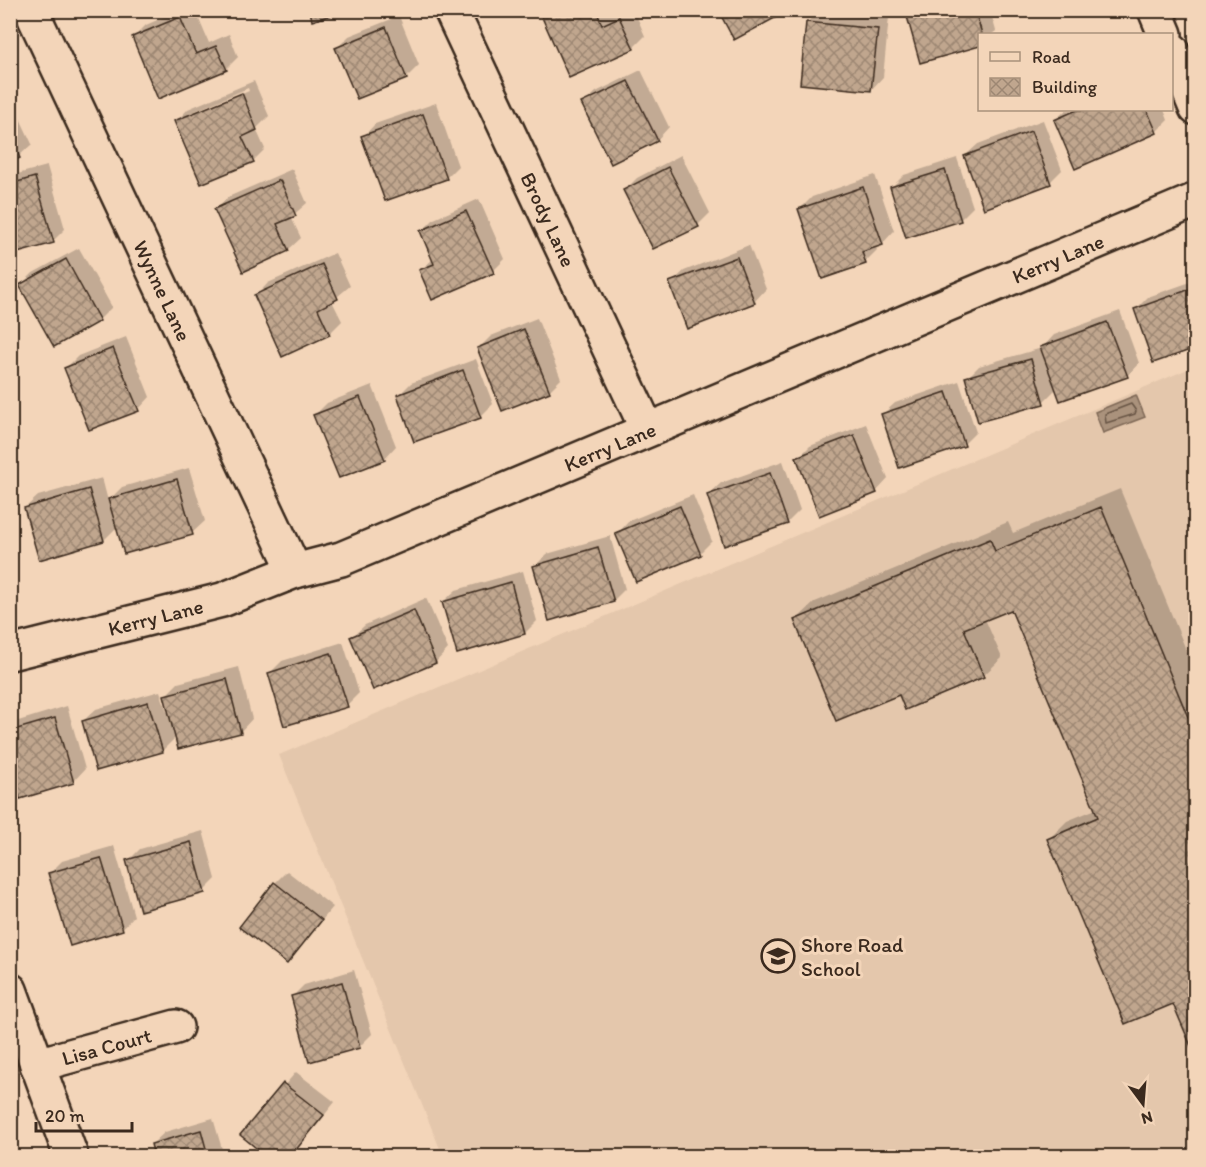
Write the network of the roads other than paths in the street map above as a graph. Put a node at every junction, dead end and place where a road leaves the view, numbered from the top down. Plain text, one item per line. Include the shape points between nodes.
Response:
1 (31, 10) edge
2 (451, 10) edge
3 (1155, 10) edge
4 (1165, 33) edge
5 (1173, 52) edge
6 (1196, 108) edge
7 (1196, 200) edge
8 (647, 429) junction
9 (295, 571) junction
10 (10, 653) edge
11 (10, 990) edge
12 (176, 1027) dead end
13 (37, 1065) junction
14 (71, 1156) edge

1 - 9 street, Wynne Lane
2 - 8 street, Brody Lane
3 - 4 street
5 - 6 street
7 - 8 street, Kerry Lane
8 - 9 street, Kerry Lane via 341,559
9 - 10 street, Kerry Lane via 222,600
11 - 13 street
12 - 13 street, Lisa Court
13 - 14 street

